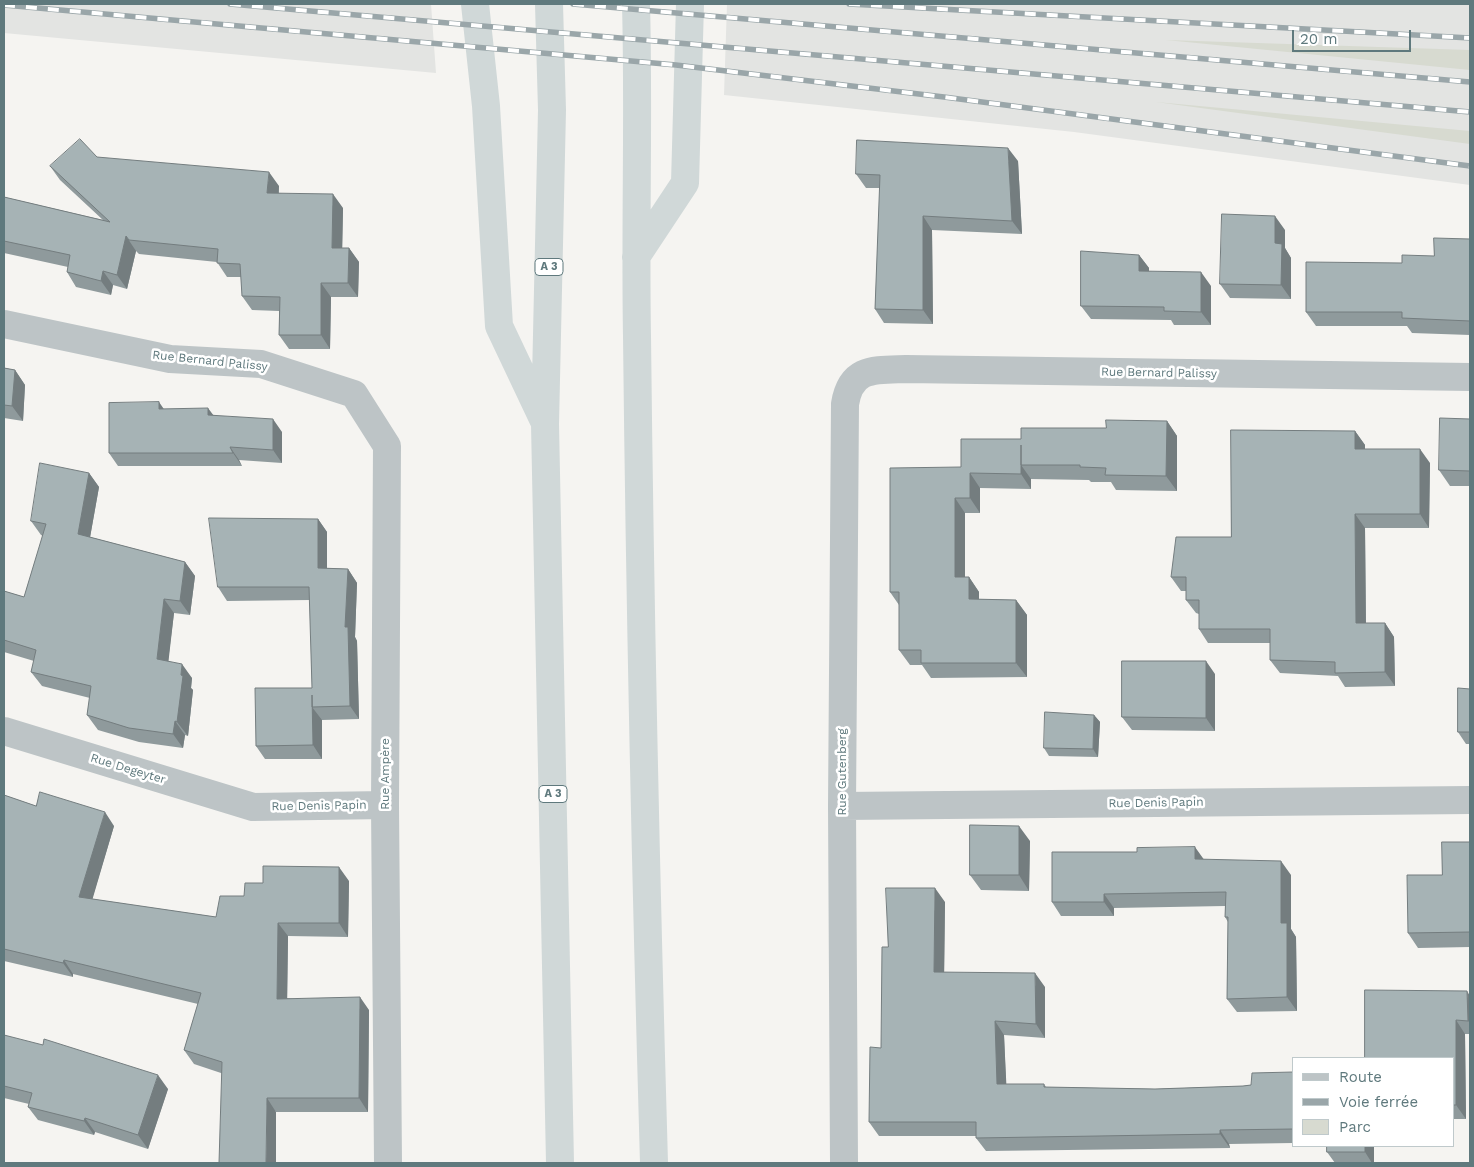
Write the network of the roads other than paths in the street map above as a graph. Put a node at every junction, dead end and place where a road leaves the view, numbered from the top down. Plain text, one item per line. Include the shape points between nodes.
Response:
1 (475, 4) edge
2 (549, 4) edge
3 (636, 4) edge
4 (690, 4) edge
5 (636, 257) junction
6 (4, 324) edge
7 (1470, 377) edge
8 (851, 383) joint
9 (354, 394) joint
10 (545, 424) junction
11 (4, 731) edge
12 (1470, 800) edge
13 (385, 805) junction
14 (842, 806) junction
15 (253, 807) joint
16 (388, 1163) edge
17 (560, 1163) edge
18 (654, 1163) edge
19 (844, 1163) edge

1 - 10 highway via 486,106 499,326
2 - 10 highway, A 3 via 552,110
3 - 5 highway via 639,108
4 - 5 highway via 685,183
5 - 18 highway via 641,724
6 - 9 street, Rue Bernard Palissy via 170,359 261,364
7 - 8 street, Rue Bernard Palissy via 906,369 866,372
8 - 14 street, Rue Gutenberg via 845,404
9 - 13 street, Rue Ampère via 387,446
10 - 17 highway, A 3
11 - 15 street, Rue Degeyter
12 - 14 street, Rue Denis Papin
13 - 15 street, Rue Denis Papin
13 - 16 street, Rue Ampère
14 - 19 street, Rue Gutenberg

